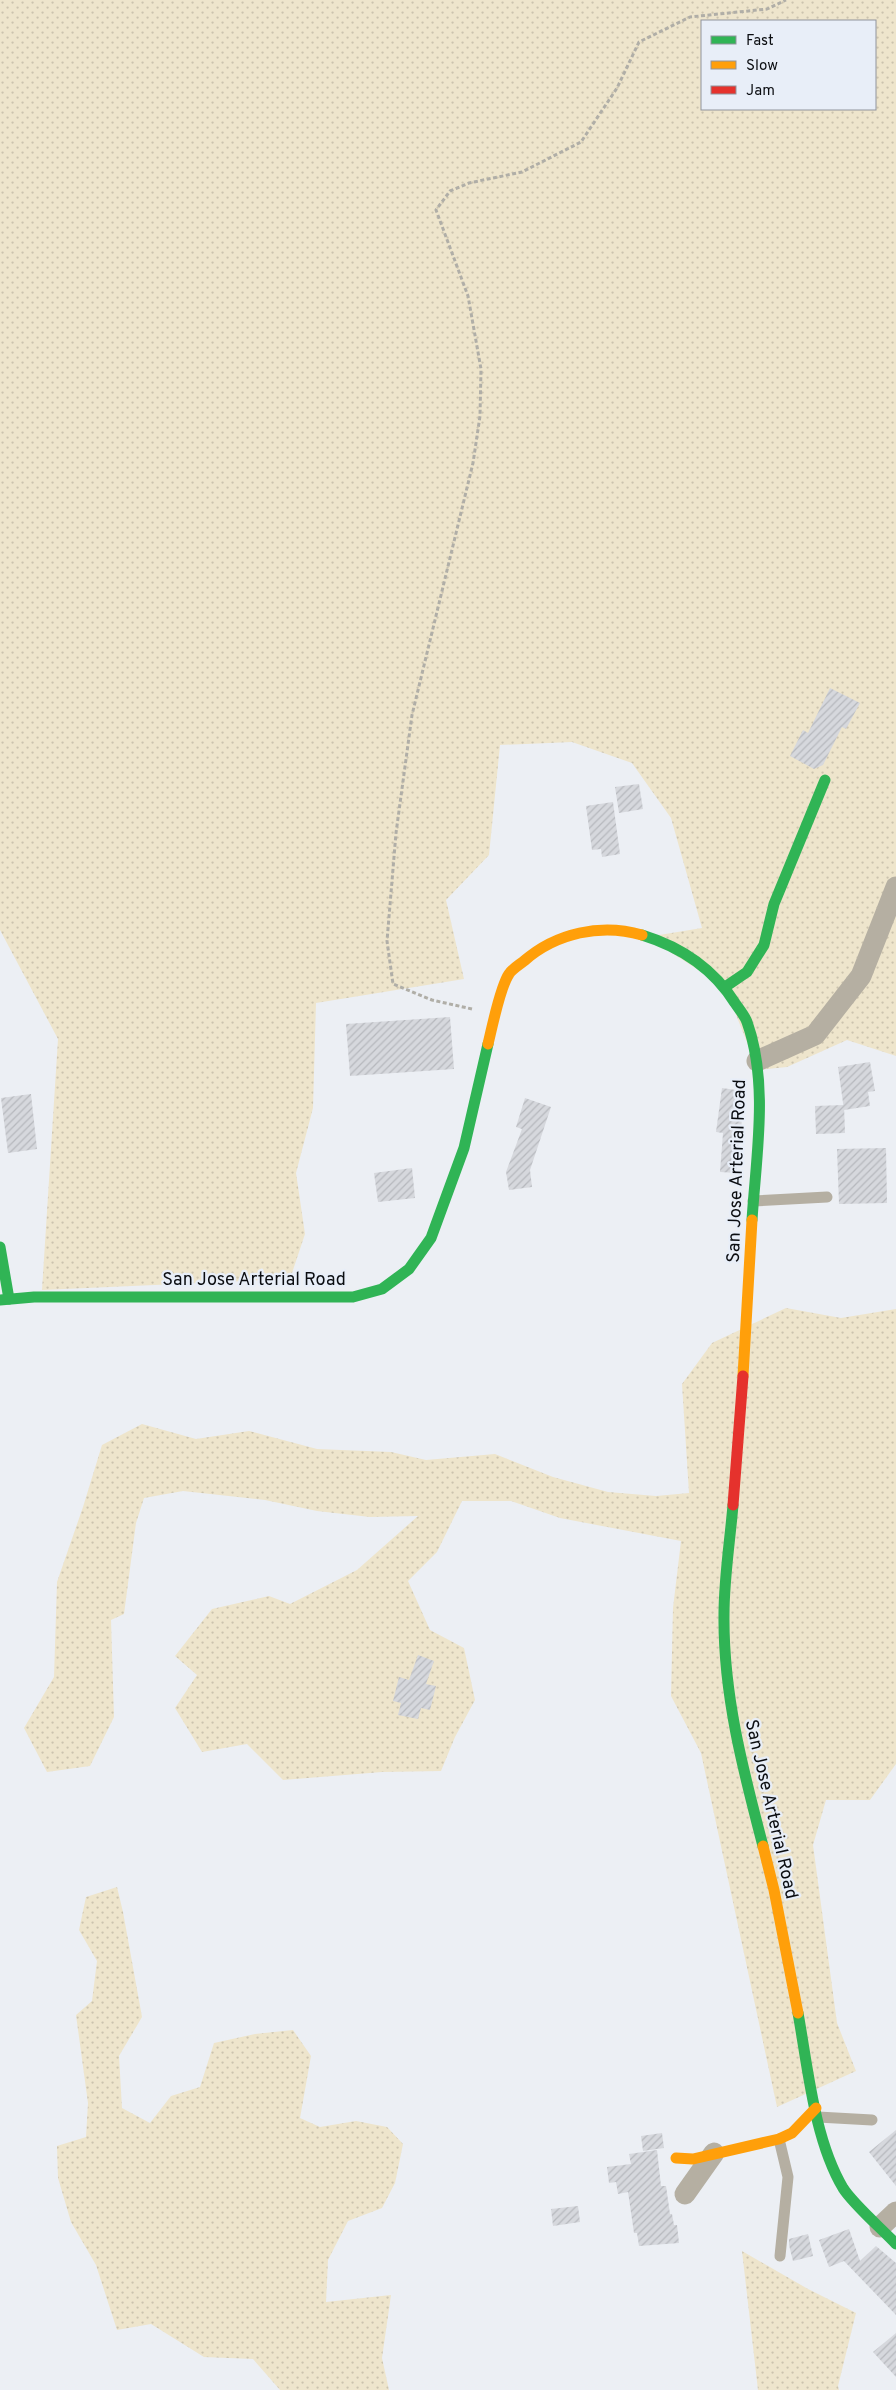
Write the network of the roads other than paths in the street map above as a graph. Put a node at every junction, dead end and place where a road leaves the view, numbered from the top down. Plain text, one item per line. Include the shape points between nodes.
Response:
1 (825, 780) dead end
2 (896, 887) edge
3 (725, 988) junction
4 (757, 1061) junction
5 (827, 1197) dead end
6 (754, 1201) junction
7 (0, 1247) edge
8 (5, 1299) edge
9 (817, 2112) junction
10 (872, 2120) dead end
11 (779, 2139) junction
12 (714, 2153) junction
13 (676, 2158) dead end
14 (684, 2194) dead end
15 (896, 2212) edge
16 (880, 2227) junction
17 (896, 2244) edge
18 (780, 2256) dead end

1 - 3 main road via 774,904 764,946 747,972
2 - 4 street via 860,976 815,1035
3 - 4 main road, San Jose Arterial Road via 747,1021
3 - 8 main road, San Jose Arterial Road via 695,959 667,943 627,931 584,931 540,947 509,974 495,1014 464,1148 431,1238 409,1269 382,1288 353,1297
4 - 6 main road, San Jose Arterial Road via 759,1104
5 - 6 lane
6 - 9 main road, San Jose Arterial Road via 724,1614 727,1673 739,1753 774,1890
7 - 8 main road
9 - 10 lane
9 - 11 main road via 792,2133
9 - 16 main road, San Jose Arterial Road via 829,2157 844,2189
11 - 12 main road
11 - 18 lane via 788,2177
12 - 13 main road via 692,2159
12 - 14 street
15 - 16 street
16 - 17 main road, San Jose Arterial Road

